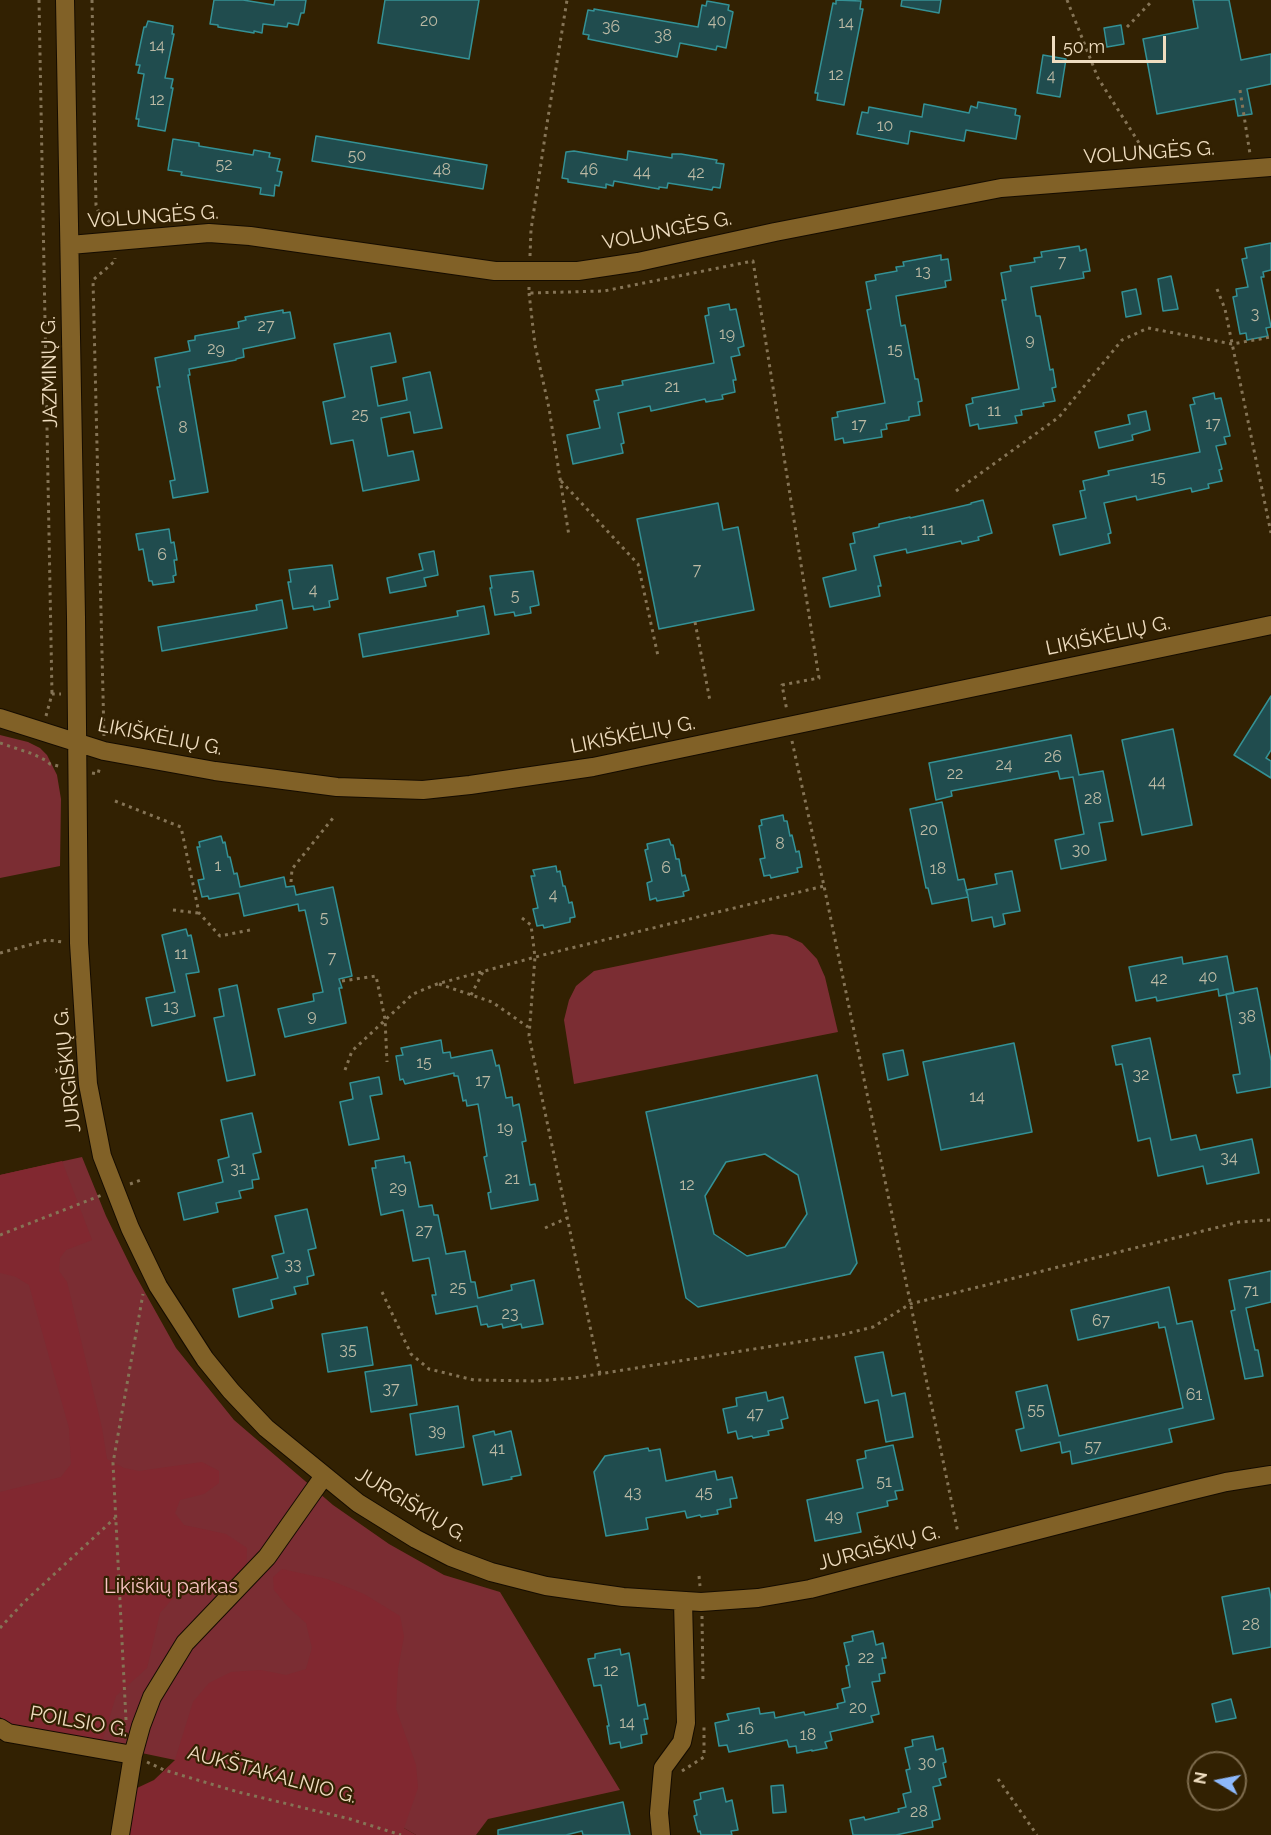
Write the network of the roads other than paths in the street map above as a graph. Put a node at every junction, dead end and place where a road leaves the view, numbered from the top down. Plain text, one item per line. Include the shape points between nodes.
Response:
1 (65, 0) edge
2 (1271, 167) edge
3 (70, 245) junction
4 (1271, 625) edge
5 (0, 718) edge
6 (77, 742) junction
7 (1271, 1475) edge
8 (324, 1476) junction
9 (683, 1601) junction
10 (0, 1728) edge
11 (133, 1755) junction
12 (120, 1835) edge
13 (661, 1835) edge

1 - 3 street, JAZMINŲ G.
2 - 3 street, VOLUNGĖS G. via 1001,188 578,271 474,268 209,233
3 - 6 street, JAZMINŲ G.
4 - 6 street, LIKIŠKĖLIŲ G. via 593,767 423,790 264,779 104,751
5 - 6 street, LIKIŠKĖLIŲ G.
6 - 8 street, JURGIŠKIŲ G. via 79,943 88,1084 102,1156 148,1267 205,1359 266,1428
7 - 9 street, JURGIŠKIŲ G. via 1226,1482 810,1589 758,1598
8 - 9 street, JURGIŠKIŲ G. via 358,1503 416,1539 490,1572 546,1586
8 - 11 street, POILSIO G. via 267,1557 185,1643 152,1697
9 - 13 street via 686,1723 682,1742 663,1768
10 - 11 street, POILSIO G. via 8,1733
11 - 12 street

